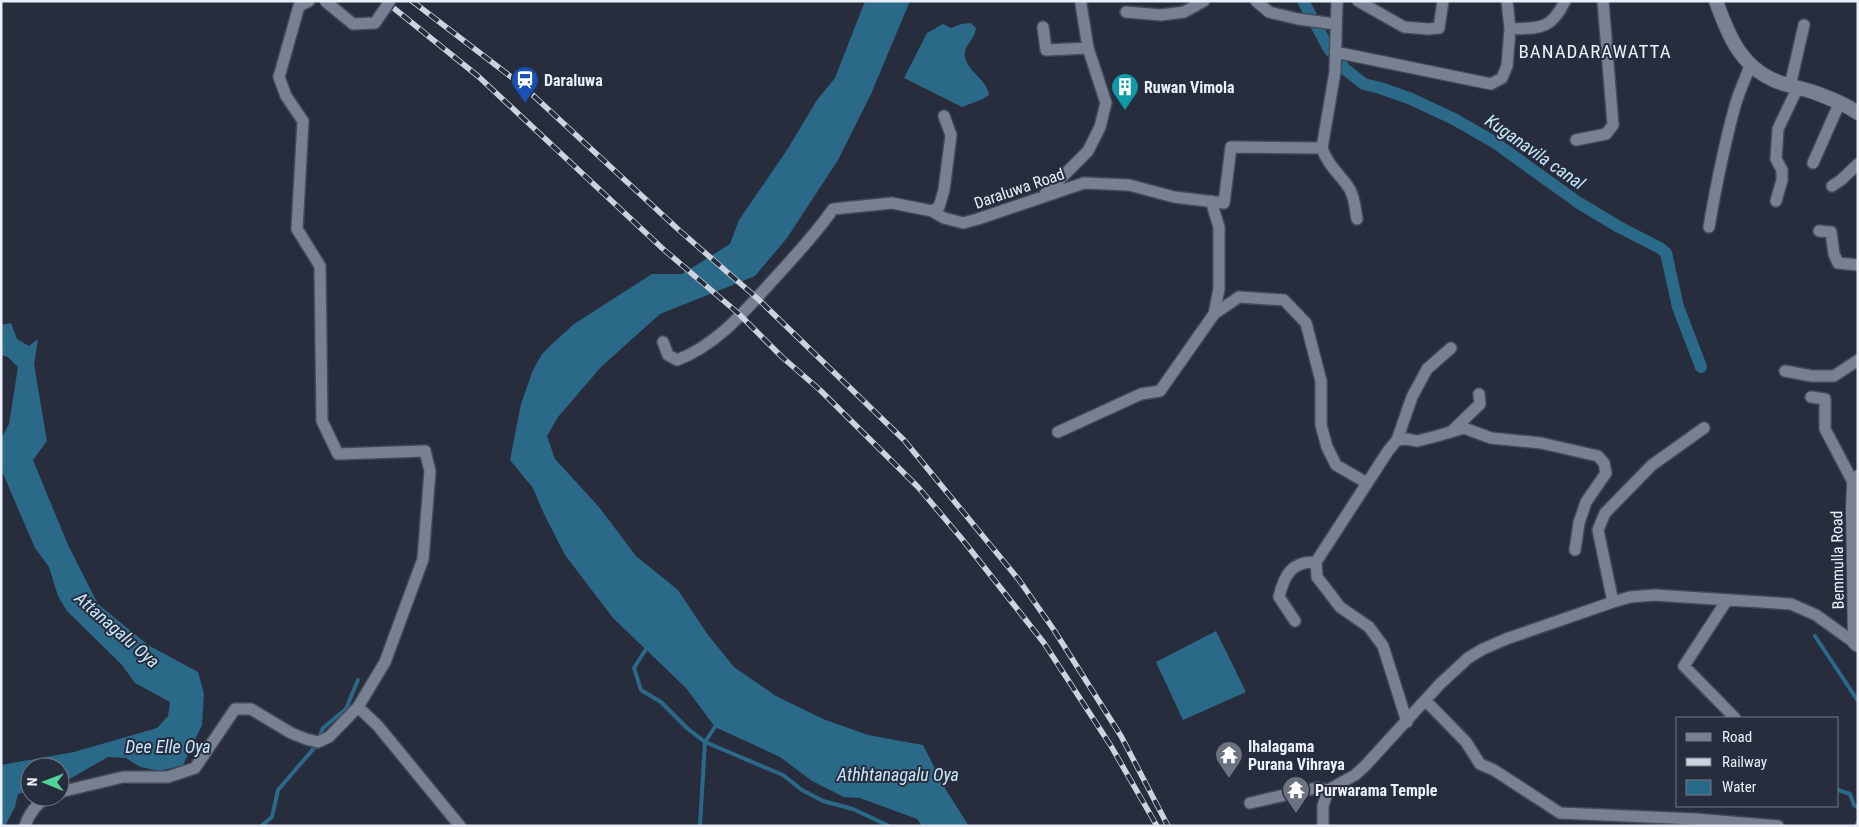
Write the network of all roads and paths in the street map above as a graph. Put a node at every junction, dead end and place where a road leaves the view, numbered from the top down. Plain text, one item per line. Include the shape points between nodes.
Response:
1 (309, 1) edge
2 (324, 1) edge
3 (390, 1) edge
4 (1204, 1) edge
5 (1256, 1) edge
6 (1338, 1) edge
7 (1358, 1) edge
8 (1443, 1) edge
9 (1508, 1) edge
10 (1565, 1) edge
11 (1603, 1) edge
12 (1716, 1) edge
13 (1081, 4) dead end
14 (1126, 12) dead end
15 (1335, 24) junction
16 (1804, 25) dead end
17 (1043, 27) dead end
18 (1510, 30) junction
19 (1088, 48) junction
20 (1335, 52) junction
21 (1750, 66) junction
22 (1794, 87) junction
23 (1840, 102) junction
24 (1858, 113) edge
25 (944, 116) dead end
26 (1576, 140) dead end
27 (1322, 148) junction
28 (1813, 163) dead end
29 (1858, 164) edge
30 (1832, 186) dead end
31 (1042, 197) junction
32 (1211, 201) junction
33 (1776, 201) dead end
34 (932, 211) junction
35 (1357, 219) dead end
36 (1709, 227) dead end
37 (1818, 231) dead end
38 (1858, 265) edge
39 (1214, 314) junction
40 (663, 342) dead end
41 (1451, 348) dead end
42 (1858, 360) edge
43 (1784, 371) dead end
44 (1479, 394) dead end
45 (1811, 397) dead end
46 (1704, 428) dead end
47 (1453, 430) junction
48 (1058, 432) dead end
49 (1397, 440) junction
50 (1856, 481) edge
51 (1367, 483) junction
52 (1576, 550) dead end
53 (1316, 562) junction
54 (1727, 600) junction
55 (1613, 602) junction
56 (1295, 621) dead end
57 (1856, 644) edge
58 (1426, 701) junction
59 (358, 707) junction
60 (1734, 717) edge
61 (1407, 722) junction
62 (70, 790) edge
63 (1328, 790) junction
64 (1250, 803) dead end
65 (34, 807) edge
66 (24, 826) edge
67 (460, 826) edge
68 (1323, 826) edge
69 (1778, 826) edge

1 - 59 street via 299,6 279,76 286,96 304,121 297,229 320,266 322,421 338,454 425,451 430,471 423,559 384,662
2 - 3 street, bridge via 353,24 375,23
4 - 14 street via 1184,12 1161,15
5 - 15 street via 1269,12
6 - 15 street
7 - 8 street via 1404,27 1428,29 1439,28
9 - 18 street
10 - 18 street via 1558,16 1544,27
11 - 26 street via 1613,125 1606,134
12 - 21 street via 1723,21
13 - 19 street
15 - 20 street
16 - 22 street
17 - 19 street via 1046,50
18 - 20 street via 1507,66 1502,78 1491,84
19 - 31 street via 1106,102 1100,127 1088,151
20 - 27 street via 1335,72
21 - 22 street via 1775,81
21 - 36 street via 1735,104
22 - 23 street
22 - 33 street via 1778,129 1776,159 1782,170 1782,180
23 - 24 street
23 - 28 street
25 - 34 street via 951,135 944,190 939,207
27 - 32 street via 1231,147 1224,203
27 - 35 street via 1326,159 1350,189
29 - 30 street
31 - 32 street, Daraluwa Road via 1084,183 1129,185 1174,197
31 - 34 street, Daraluwa Road via 963,223
32 - 39 street via 1219,227 1219,289
34 - 40 street, Daraluwa Road via 892,203 833,210 729,328 690,356 677,360 668,355
37 - 38 street via 1831,232 1838,263
39 - 48 street via 1160,391 1141,394
39 - 51 street via 1239,297 1284,300 1306,322 1321,382 1321,425 1327,447 1336,466
41 - 49 street via 1427,368 1412,397
42 - 43 street via 1834,376
44 - 47 street via 1480,404
45 - 50 street via 1826,399 1825,429
46 - 55 street via 1652,466 1605,513 1598,530
47 - 49 street via 1417,440
47 - 52 street via 1464,428 1491,438 1541,443 1598,456 1606,473 1586,502 1579,523
49 - 51 street
50 - 57 street, Bemmulla Road via 1853,509
51 - 53 street
53 - 56 street via 1297,564 1282,584 1279,598
53 - 61 street via 1317,577 1340,607 1369,627 1382,646
54 - 55 street via 1654,595
54 - 57 street via 1791,604 1816,615
54 - 60 street via 1684,666
55 - 58 street via 1483,649 1457,668
58 - 61 street
58 - 69 street via 1466,742 1480,764 1560,813
59 - 62 street via 329,737 318,742 291,734 251,709 235,709 195,768 168,777 123,777
59 - 67 street via 378,726
61 - 63 street via 1355,775
63 - 64 street via 1316,788
63 - 68 street via 1323,806
65 - 66 street

